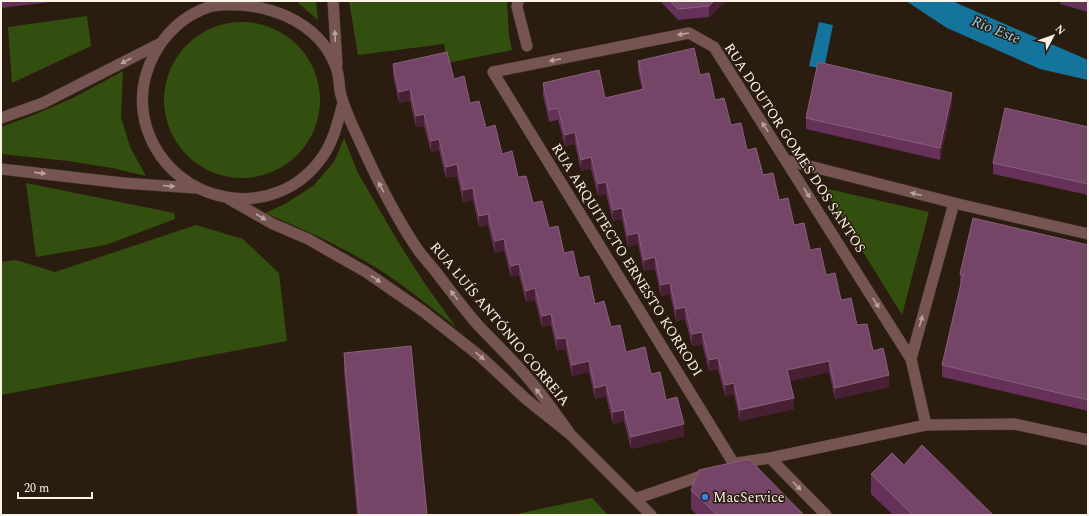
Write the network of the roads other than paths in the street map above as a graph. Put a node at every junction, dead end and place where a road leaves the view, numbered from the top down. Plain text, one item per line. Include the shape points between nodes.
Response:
1 (199, 1) edge
2 (333, 1) edge
3 (518, 1) edge
4 (182, 21) junction
5 (161, 42) junction
6 (527, 46) dead end
7 (337, 71) junction
8 (493, 72) joint
9 (343, 103) junction
10 (1, 118) edge
11 (786, 160) junction
12 (1, 169) edge
13 (198, 189) junction
14 (228, 198) junction
15 (954, 203) junction
16 (1088, 234) edge
17 (911, 359) junction
18 (926, 426) junction
19 (571, 435) junction
20 (1088, 440) edge
21 (770, 458) junction
22 (727, 466) junction
23 (635, 499) junction
24 (652, 515) edge
25 (826, 515) edge

1 - 4 street
7 -> 2 street
3 - 6 street
4 - 5 street
4 - 7 street via 202,9 226,2 242,1 273,6 287,12 316,34
5 -> 10 street via 43,103
5 - 13 street via 144,80 142,101 145,121 151,140 163,160 178,176
7 - 9 street
11 -> 8 street, RUA DOUTOR GOMES DOS SANTOS via 714,47 689,33
8 - 22 street, RUA ARQUITECTO ERNESTO KORRODI
9 - 14 street via 333,138 324,155 301,179 262,197
19 -> 9 street, RUA LUÍS ANTÓNIO CORREIA via 528,378 476,322 415,245 380,186
15 -> 11 street
11 -> 17 street, RUA DOUTOR GOMES DOS SANTOS
12 -> 13 street
13 - 14 street
14 -> 19 street, RUA LUÍS ANTÓNIO CORREIA via 366,272 424,312 481,357
15 - 16 street
17 -> 15 street
17 - 18 street, RUA DOUTOR GOMES DOS SANTOS
18 - 20 street via 1014,424
18 - 21 street
19 - 23 street, RUA LUÍS ANTÓNIO CORREIA
21 - 22 street
21 -> 25 street
22 - 23 street
23 - 24 street, RUA LUÍS ANTÓNIO CORREIA

